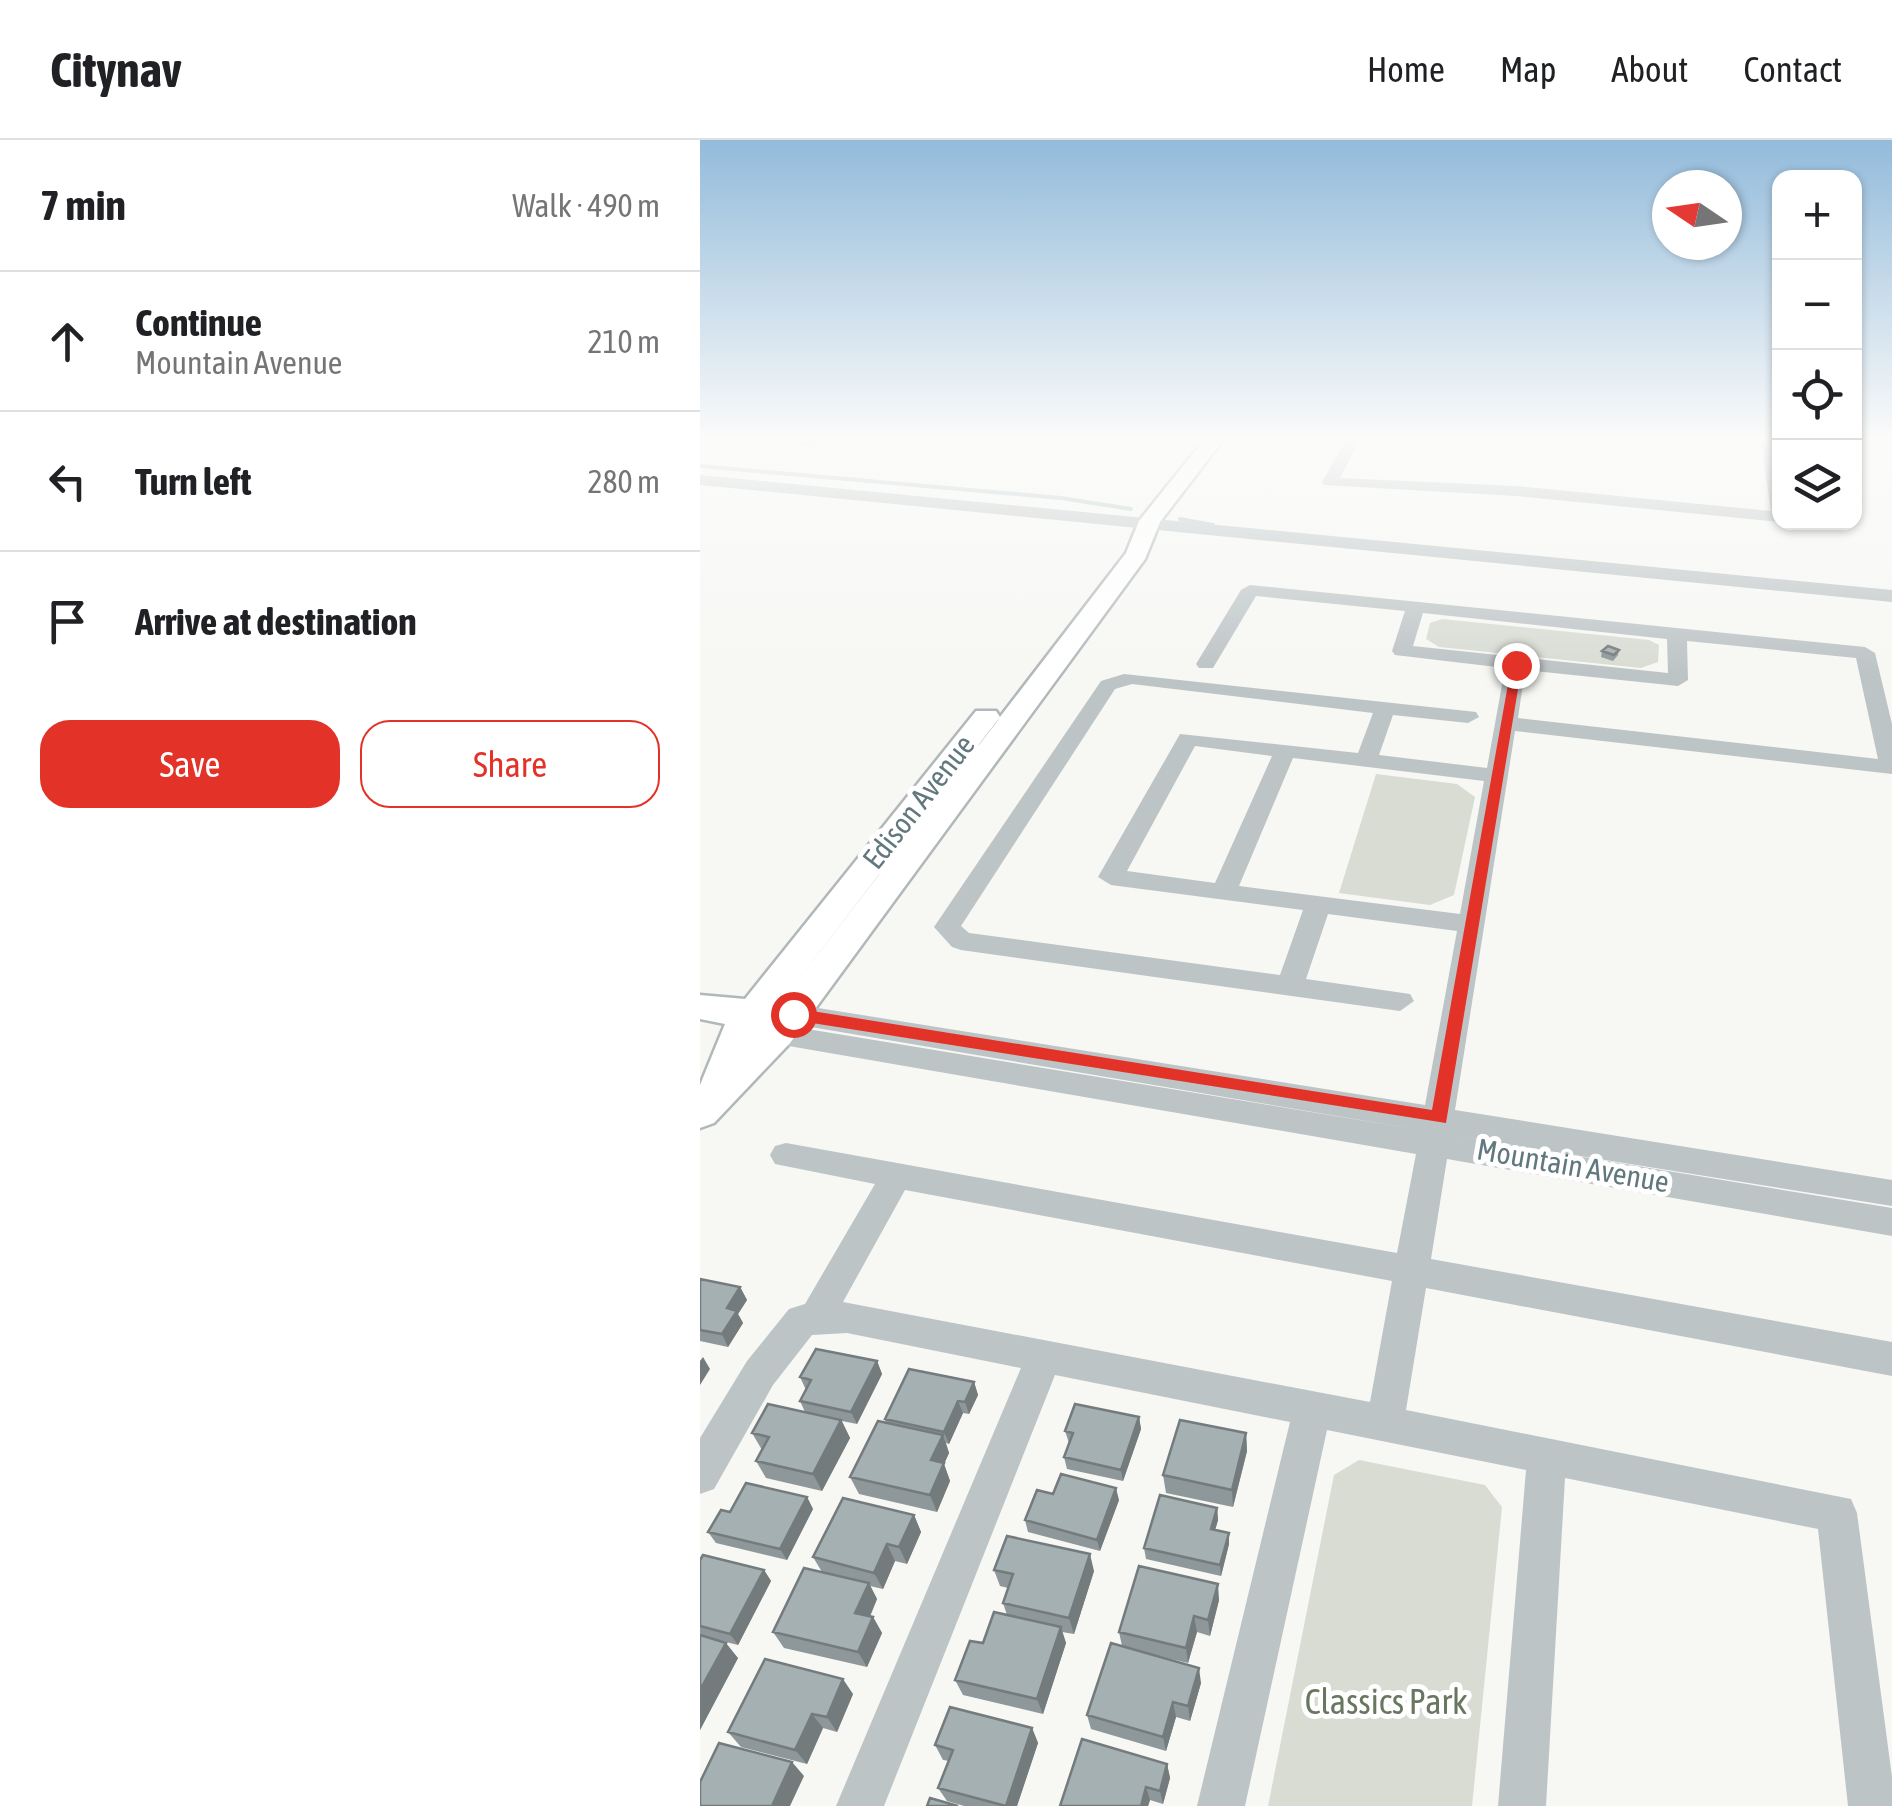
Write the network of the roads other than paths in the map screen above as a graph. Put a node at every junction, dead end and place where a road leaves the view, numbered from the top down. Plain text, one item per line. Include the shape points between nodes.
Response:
1 (1076, 518) edge
2 (1154, 518) edge
3 (1217, 518) edge
4 (1148, 525) junction
5 (1892, 583) edge
6 (1892, 596) edge
7 (1416, 607) junction
8 (1678, 634) junction
9 (1206, 664) dead end
10 (1516, 665) junction
11 (1385, 708) junction
12 (1468, 717) dead end
13 (1506, 723) junction
14 (1284, 751) junction
15 (1366, 760) junction
16 (1892, 767) edge
17 (1496, 776) junction
18 (1224, 892) junction
19 (1318, 905) junction
20 (1470, 924) junction
21 (1290, 986) junction
22 (1400, 1001) dead end
23 (749, 1017) edge
24 (708, 1102) edge
25 (1438, 1130) junction
26 (786, 1156) dead end
27 (896, 1176) junction
28 (1892, 1192) edge
29 (1892, 1222) edge
30 (1410, 1270) junction
31 (815, 1318) junction
32 (1044, 1357) junction
33 (1892, 1359) edge
34 (1312, 1410) junction
35 (1385, 1423) junction
36 (1547, 1455) junction
37 (700, 1475) edge
38 (860, 1806) edge
39 (1220, 1806) edge
40 (1522, 1806) edge
41 (1872, 1806) edge

1 - 4 street
2 - 4 main road, Edison Avenue
3 - 5 street
4 - 6 street
4 - 23 main road, Edison Avenue via 1117,551
4 - 23 main road, Edison Avenue via 1137,554
7 - 8 street
7 - 9 street via 1250,590
7 - 10 street via 1402,651
8 - 10 street via 1678,680
8 - 16 street via 1865,653
10 - 13 street
11 - 12 street
11 - 15 street
11 - 21 street via 1131,678 1108,684 947,927 961,941
13 - 16 street
13 - 17 street
14 - 15 street
14 - 18 street
14 - 18 street via 1188,739 1111,876
15 - 17 street
17 - 20 street
18 - 19 street
19 - 20 street
19 - 21 street
20 - 25 street
21 - 22 street
23 - 24 main road, Edison Avenue
23 - 25 street, Mountain Avenue
25 - 28 street, Mountain Avenue
25 - 29 street, Mountain Avenue
25 - 30 street
26 - 27 street
27 - 30 street
27 - 31 street
30 - 33 street
30 - 35 street
31 - 32 street via 847,1317
31 - 37 street via 802,1320 760,1374
32 - 34 street
32 - 38 street
34 - 35 street
34 - 39 street
35 - 36 street
36 - 40 street
36 - 41 street via 1837,1513

